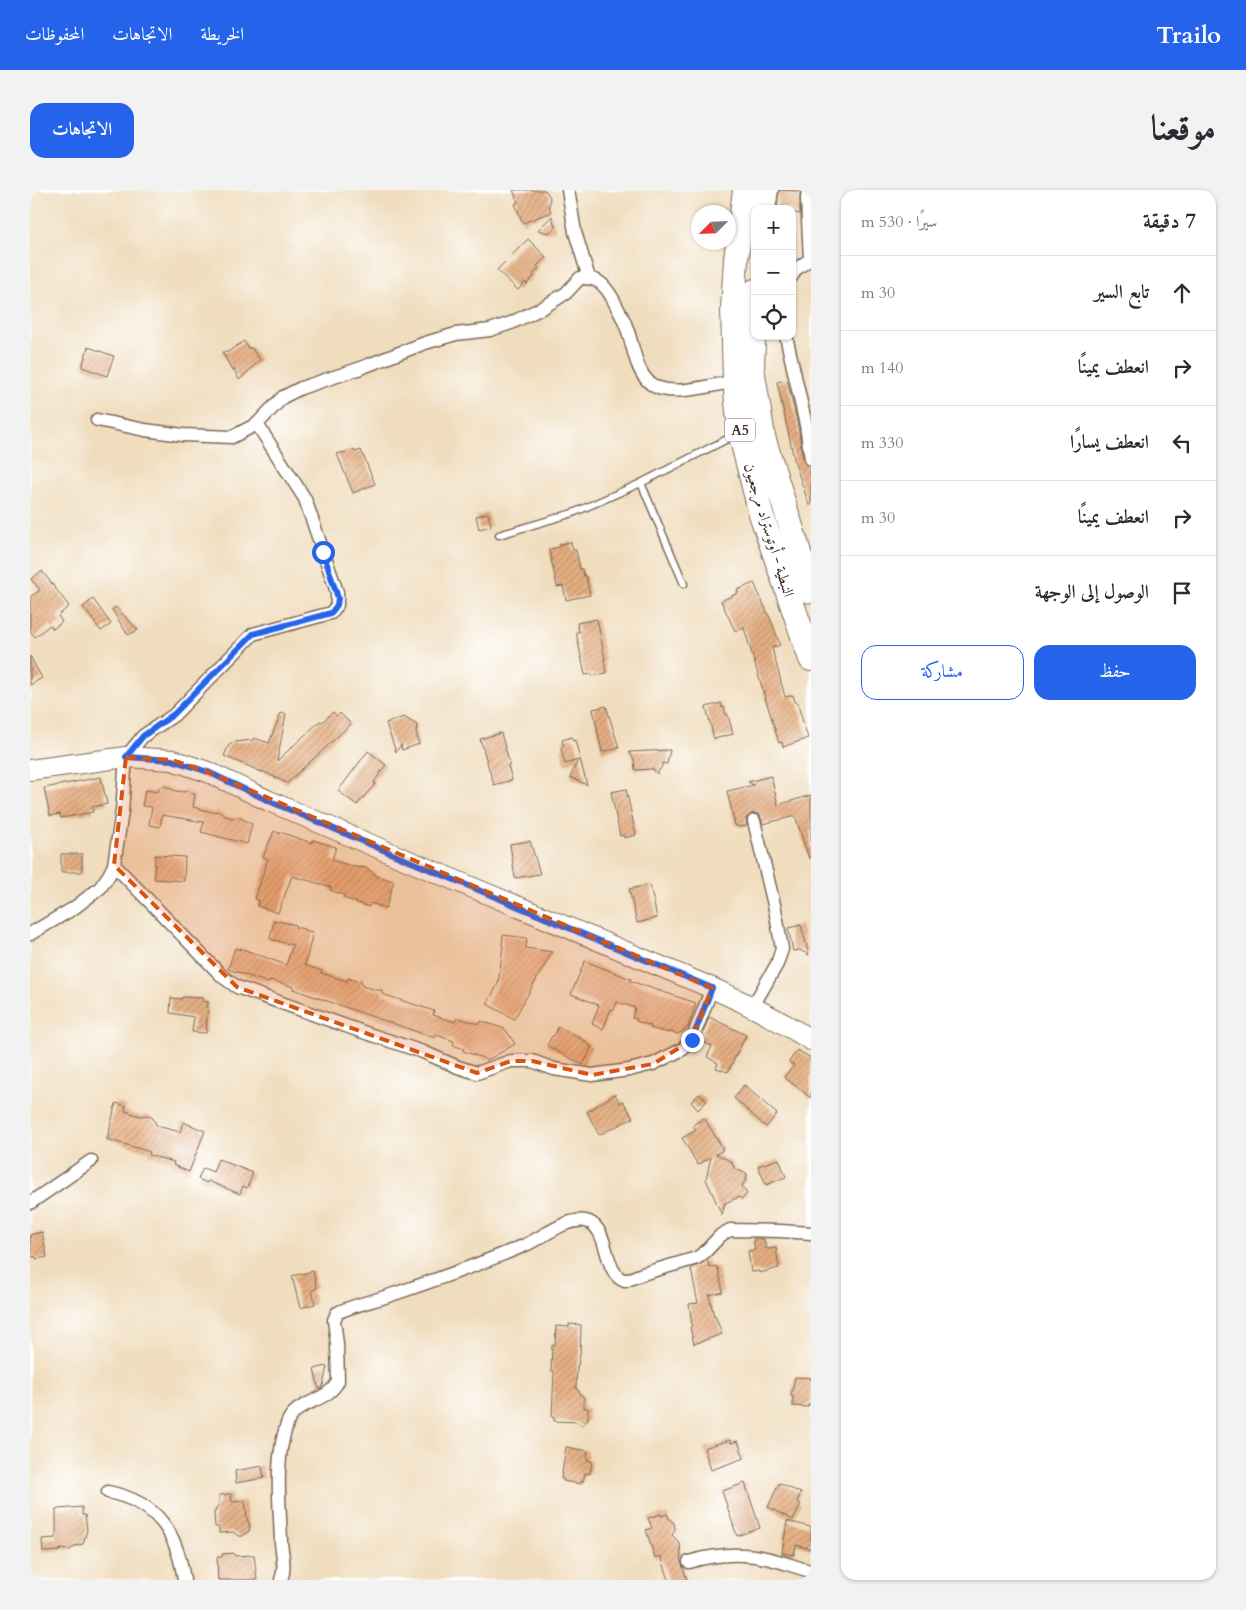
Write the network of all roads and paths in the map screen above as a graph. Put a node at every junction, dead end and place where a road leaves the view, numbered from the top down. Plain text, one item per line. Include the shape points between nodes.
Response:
1 (568, 190) edge
2 (745, 190) edge
3 (766, 190) edge
4 (808, 190) edge
5 (764, 205) edge
6 (796, 269) edge
7 (588, 278) junction
8 (755, 295) edge
9 (787, 340) edge
10 (735, 381) junction
11 (97, 420) dead end
12 (257, 424) junction
13 (740, 432) junction
14 (811, 459) edge
15 (641, 483) junction
16 (499, 535) dead end
17 (684, 584) dead end
18 (811, 591) edge
19 (811, 659) edge
20 (126, 757) junction
21 (33, 774) edge
22 (754, 821) dead end
23 (114, 865) junction
24 (30, 934) edge
25 (712, 988) junction
26 (753, 1006) junction
27 (811, 1040) edge
28 (91, 1161) dead end
29 (30, 1203) edge
30 (811, 1233) edge
31 (108, 1492) dead end
32 (689, 1562) dead end
33 (811, 1571) edge
34 (184, 1580) edge
35 (281, 1580) edge

1 - 7 street
2 - 10 highway, النبطية - أوتوستراد مرجعيون / A5 via 733,309
3 - 5 highway
4 - 6 street via 810,260
7 - 10 street via 605,285 626,326 639,368 655,386 666,390 689,390
7 - 12 street via 580,278 566,293 511,323 425,343 301,388 283,397
8 - 18 highway, النبطية - أوتوستراد مرجعيون / A5 via 752,368 763,436
9 - 14 street
10 - 13 highway, النبطية - أوتوستراد مرجعيون / A5
11 - 12 street via 183,436 232,437
12 - 20 street via 305,499 337,592 337,605 331,613 253,634 174,714 143,736
13 - 15 lane
13 - 19 highway, النبطية - أوتوستراد مرجعيون / A5 via 761,514
15 - 16 lane via 573,513
15 - 17 lane
20 - 21 main road
20 - 23 street
20 - 25 main road via 172,760 208,772 390,853
22 - 26 street via 782,949
23 - 24 street via 100,888
23 - 25 street via 223,977 237,987 477,1073 511,1061 532,1061 554,1069 592,1075 653,1064 683,1049 692,1040
25 - 26 main road
26 - 27 main road
28 - 29 street
30 - 35 street via 730,1230 697,1258 625,1281 618,1279 594,1225 588,1221 573,1222 505,1254 337,1313 334,1320 338,1344 336,1386 290,1415 284,1434 279,1463
31 - 34 street via 140,1502 156,1514 175,1543
32 - 33 street via 719,1554 734,1554 770,1559

